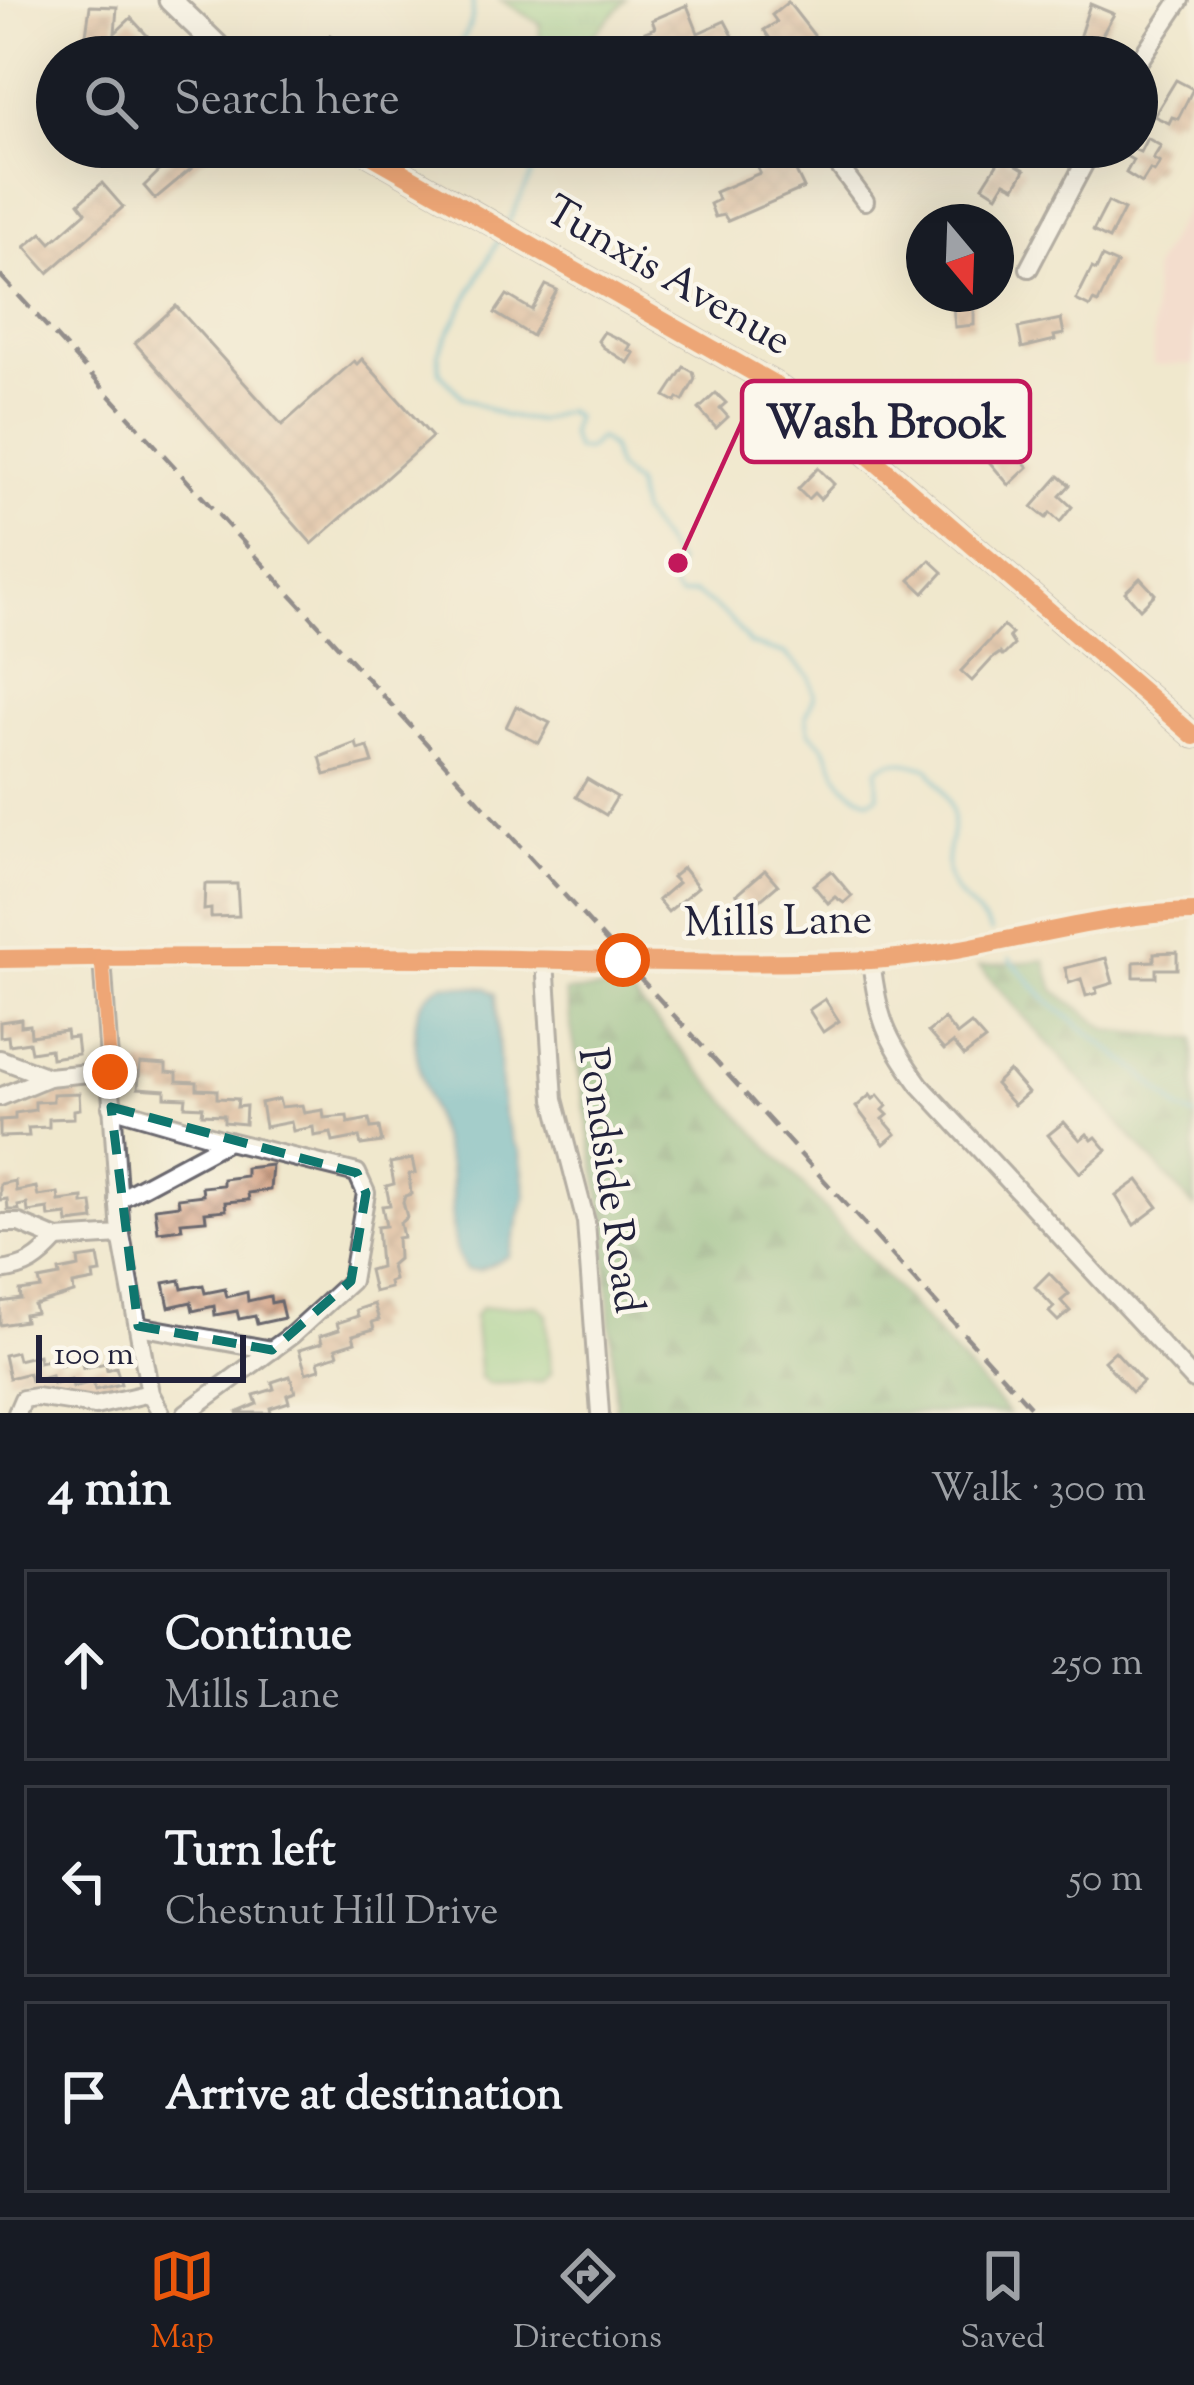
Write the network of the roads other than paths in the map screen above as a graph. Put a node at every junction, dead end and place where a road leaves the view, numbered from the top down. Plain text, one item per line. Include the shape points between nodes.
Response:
1 (170, 0) edge
2 (1180, 0) edge
3 (207, 36) edge
4 (1156, 36) edge
5 (394, 168) edge
6 (843, 168) edge
7 (1082, 168) edge
8 (866, 201) dead end
9 (1029, 268) dead end
10 (1194, 736) edge
11 (1194, 912) edge
12 (102, 958) junction
13 (0, 959) edge
14 (545, 960) junction
15 (871, 960) junction
16 (0, 1059) edge
17 (110, 1072) junction
18 (48, 1077) junction
19 (0, 1097) edge
20 (111, 1107) junction
21 (229, 1142) junction
22 (118, 1201) junction
23 (0, 1223) edge
24 (122, 1235) junction
25 (57, 1239) junction
26 (0, 1271) edge
27 (138, 1326) junction
28 (272, 1350) junction
29 (1194, 1380) edge
30 (151, 1393) junction
31 (91, 1410) edge
32 (17, 1413) edge
33 (161, 1413) edge
34 (186, 1413) edge
35 (600, 1413) edge

1 - 3 main road
2 - 4 street
5 - 10 main road, Tunxis Avenue via 790,395
6 - 8 street
7 - 9 street
11 - 15 street, Mills Lane via 1118,917 960,951
12 - 13 street, Mills Lane
12 - 14 street, Mills Lane
12 - 17 street
14 - 15 street, Mills Lane
14 - 35 street, Pondside Road via 554,1100 586,1222
15 - 29 street via 877,1010 920,1084
16 - 18 street
17 - 18 street
17 - 20 street
18 - 19 street
20 - 21 street
20 - 22 street
21 - 22 street
21 - 28 street via 357,1172 366,1192 351,1281
22 - 24 street
23 - 25 street
24 - 25 street
24 - 27 street
25 - 26 street via 37,1261
27 - 28 street
27 - 30 street
28 - 34 street
30 - 31 street
30 - 33 street
31 - 32 street via 36,1397 23,1399

